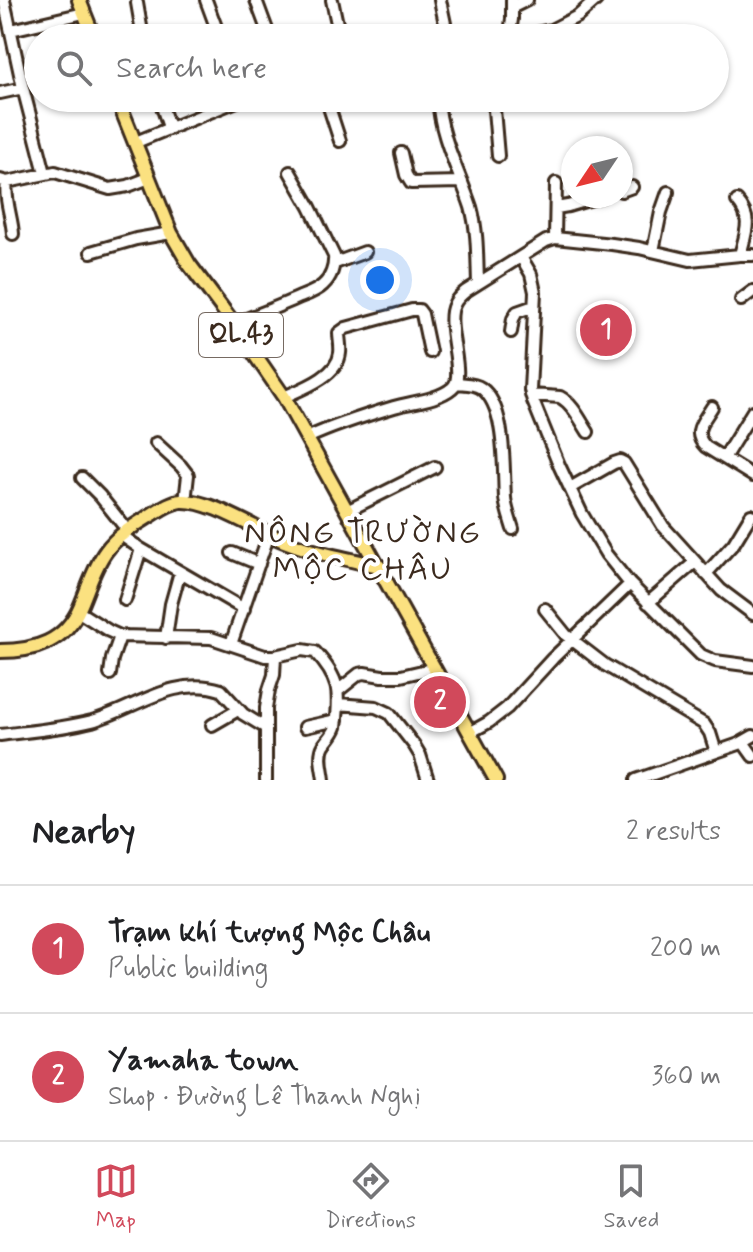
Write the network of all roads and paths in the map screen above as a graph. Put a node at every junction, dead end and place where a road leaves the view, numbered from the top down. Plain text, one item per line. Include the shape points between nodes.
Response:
1 (4, 0) edge
2 (206, 0) edge
3 (256, 0) edge
4 (332, 0) edge
5 (440, 0) edge
6 (527, 0) edge
7 (596, 0) edge
8 (137, 3) dead end
9 (513, 4) edge
10 (82, 6) edge
11 (29, 24) edge
12 (141, 24) edge
13 (215, 24) edge
14 (265, 24) edge
15 (337, 24) edge
16 (445, 24) edge
17 (516, 24) edge
18 (563, 24) edge
19 (24, 26) edge
20 (11, 30) junction
21 (23, 88) junction
22 (24, 92) edge
23 (0, 93) edge
24 (29, 112) edge
25 (123, 112) edge
26 (164, 112) edge
27 (208, 112) edge
28 (331, 112) edge
29 (440, 112) edge
30 (494, 112) edge
31 (169, 127) junction
32 (340, 141) dead end
33 (136, 142) junction
34 (401, 153) dead end
35 (498, 156) dead end
36 (290, 172) dead end
37 (45, 173) junction
38 (149, 178) junction
39 (4, 181) edge
40 (462, 182) junction
41 (556, 183) dead end
42 (668, 192) dead end
43 (737, 201) dead end
44 (561, 207) edge
45 (556, 208) junction
46 (751, 218) edge
47 (171, 233) junction
48 (13, 234) dead end
49 (555, 238) junction
50 (653, 251) junction
51 (91, 252) dead end
52 (365, 252) dead end
53 (740, 255) junction
54 (753, 255) edge
55 (521, 257) junction
56 (335, 263) junction
57 (478, 283) junction
58 (753, 291) edge
59 (741, 300) dead end
60 (534, 306) junction
61 (234, 324) junction
62 (511, 332) dead end
63 (430, 352) dead end
64 (456, 383) junction
65 (531, 395) junction
66 (284, 397) junction
67 (712, 407) dead end
68 (753, 411) edge
69 (588, 432) dead end
70 (307, 438) junction
71 (156, 443) dead end
72 (724, 458) junction
73 (435, 467) dead end
74 (753, 476) edge
75 (82, 478) dead end
76 (570, 488) junction
77 (185, 502) junction
78 (347, 511) junction
79 (751, 515) dead end
80 (513, 529) dead end
81 (124, 532) junction
82 (269, 534) junction
83 (141, 549) junction
84 (232, 553) dead end
85 (695, 562) junction
86 (259, 564) junction
87 (379, 566) junction
88 (180, 572) junction
89 (706, 574) junction
90 (630, 584) junction
91 (125, 600) dead end
92 (648, 603) junction
93 (244, 609) junction
94 (545, 609) dead end
95 (79, 612) junction
96 (753, 614) edge
97 (120, 636) junction
98 (166, 638) junction
99 (572, 640) junction
100 (231, 644) junction
101 (0, 651) edge
102 (275, 656) junction
103 (753, 666) edge
104 (435, 668) junction
105 (110, 674) dead end
106 (339, 690) junction
107 (338, 704) junction
108 (238, 710) junction
109 (337, 720) junction
110 (212, 725) dead end
111 (305, 727) dead end
112 (266, 728) junction
113 (471, 732) junction
114 (0, 735) edge
115 (748, 739) edge
116 (716, 752) junction
117 (753, 756) edge
118 (266, 780) edge
119 (324, 780) edge
120 (428, 780) edge
121 (496, 780) edge
122 (636, 780) edge

1 - 20 street
2 - 13 street
3 - 14 street
4 - 15 street
5 - 16 street
6 - 9 street
7 - 18 street
8 - 12 street
9 - 17 street
10 - 11 street
19 - 20 street
20 - 21 street
21 - 22 street
21 - 23 street
24 - 37 street
25 - 33 main road, QL.43
26 - 31 street
27 - 31 street
28 - 32 street
29 - 40 street
30 - 35 street
31 - 33 street
33 - 38 main road, QL.43
34 - 40 street via 411,183
36 - 56 street
37 - 38 street via 64,173 110,189
37 - 39 street
38 - 47 main road, QL.43
39 - 48 street
40 - 57 street via 475,223
41 - 45 street
42 - 50 street
43 - 46 street
44 - 45 street
45 - 49 street
46 - 53 street
47 - 51 street
47 - 61 main road, QL.43
49 - 50 street
49 - 55 street
50 - 53 street via 690,260
52 - 56 street
53 - 54 street
55 - 57 street
55 - 60 street via 534,282
56 - 61 street via 317,289
57 - 64 street via 458,298 451,312
58 - 59 street
60 - 62 street via 517,312
60 - 65 street
61 - 66 main road, QL.43
63 - 66 street via 419,310 346,328 339,333 340,357 330,371
64 - 70 street via 433,397
64 - 80 street via 480,386 498,415 506,507
65 - 69 street via 564,399
65 - 76 street
66 - 70 main road, QL.43
67 - 72 street via 698,436
68 - 72 street
70 - 78 main road, QL.43
71 - 77 street via 188,475
72 - 74 street
73 - 78 street
75 - 81 street
76 - 85 street via 614,463 624,463 654,513
76 - 90 street via 593,534
77 - 81 main road via 167,505
77 - 82 main road
78 - 87 main road, QL.43
79 - 89 street
81 - 83 street
81 - 95 main road via 100,560
82 - 86 street
82 - 87 main road via 318,553
83 - 88 street
83 - 91 street
84 - 86 street
85 - 89 street
85 - 92 street
86 - 93 street
87 - 104 main road, QL.43
88 - 93 street
88 - 98 street
89 - 96 street
90 - 92 street
90 - 99 street
92 - 103 street via 701,655
93 - 100 street
94 - 99 street
95 - 97 street
95 - 101 main road via 46,644
97 - 98 street
97 - 105 street
98 - 100 street via 211,638
99 - 113 street via 507,708
99 - 116 street via 704,724
100 - 102 street
102 - 106 street via 315,652
102 - 112 street
104 - 106 street via 401,676 359,674
104 - 113 main road, QL.43
106 - 107 street
107 - 109 street
107 - 120 street via 389,713 420,755
108 - 110 street
108 - 112 street
108 - 114 street via 221,690 185,688 162,691 95,720
109 - 111 street
109 - 119 street via 321,754
112 - 118 street
113 - 121 main road, QL.43
115 - 116 street
115 - 117 street
116 - 122 street

